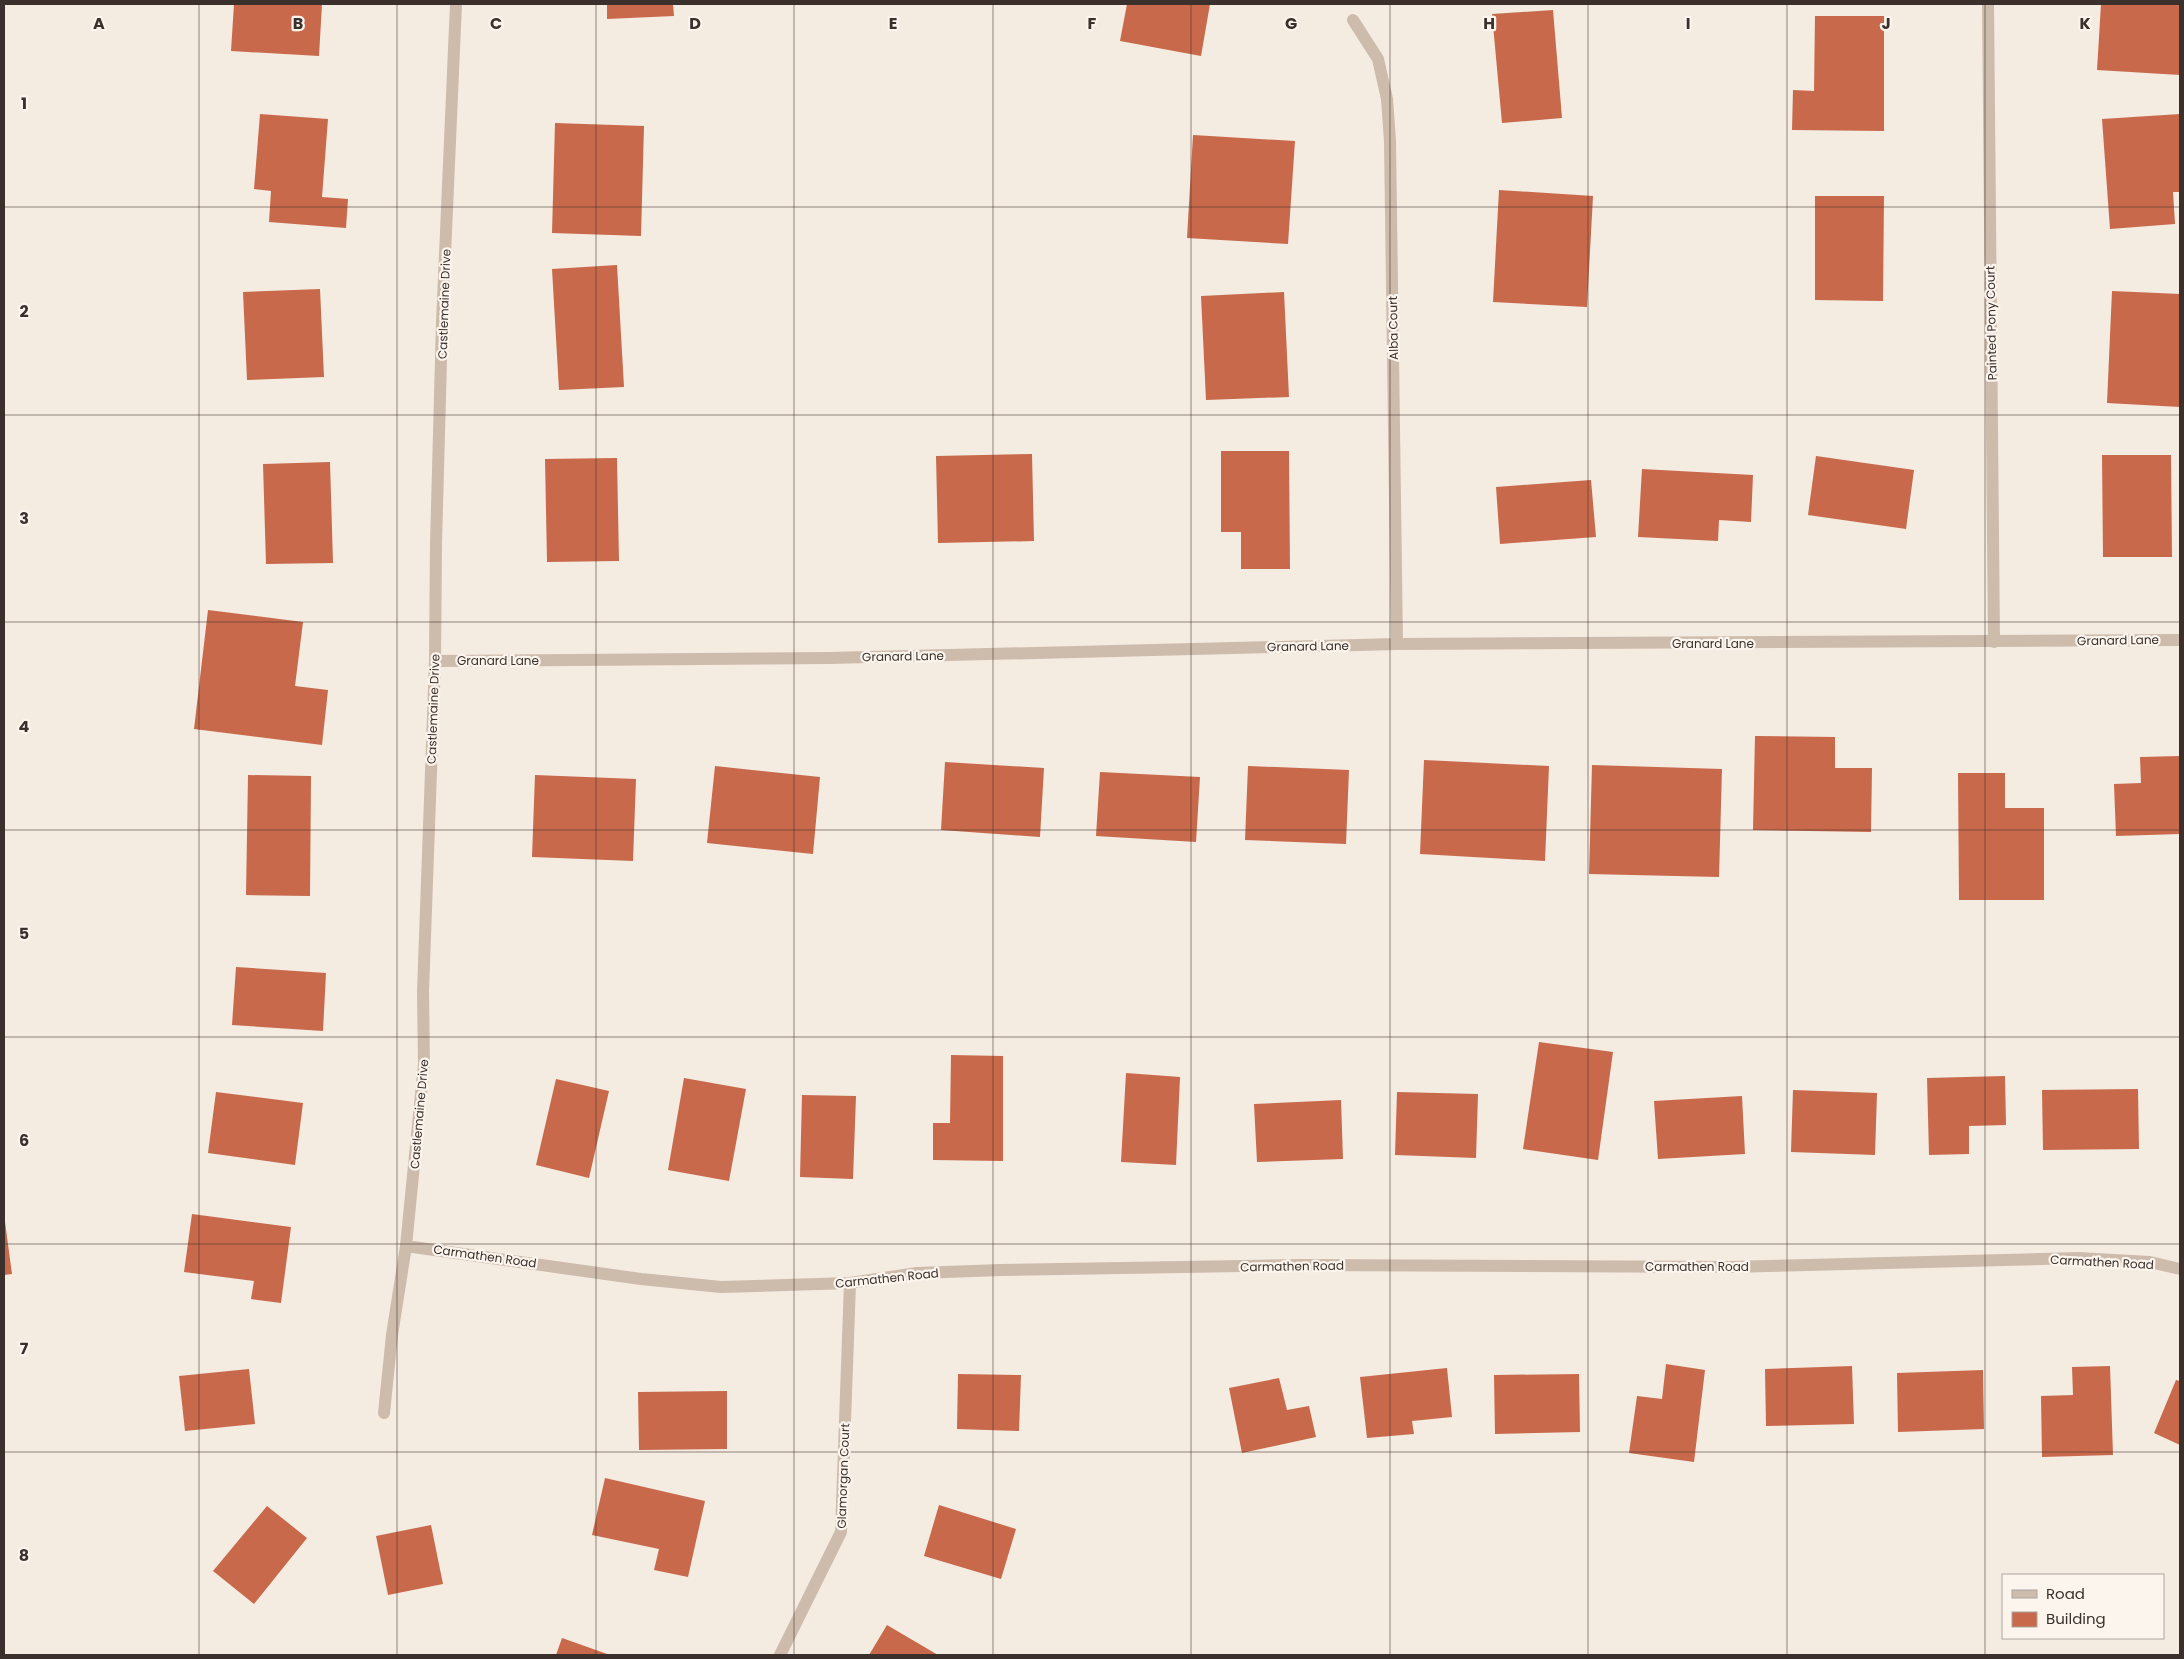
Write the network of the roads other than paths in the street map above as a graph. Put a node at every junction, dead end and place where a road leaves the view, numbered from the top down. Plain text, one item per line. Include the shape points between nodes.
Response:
1 (456, 4) edge
2 (1988, 4) edge
3 (1353, 20) dead end
4 (2180, 640) edge
5 (1994, 642) junction
6 (1397, 644) junction
7 (435, 661) junction
8 (406, 1246) junction
9 (2180, 1269) edge
10 (850, 1283) junction
11 (384, 1413) dead end
12 (780, 1655) edge

1 - 7 street, Castlemaine Drive via 442,323
2 - 5 street, Painted Pony Court
3 - 6 street, Alba Court via 1378,59 1387,100 1390,141
4 - 5 street, Granard Lane
5 - 6 street, Granard Lane
6 - 7 street, Granard Lane via 829,658
7 - 8 street, Castlemaine Drive via 423,992 424,1064
8 - 10 street, Carmathen Road via 721,1287
8 - 11 street, Castlemaine Drive
9 - 10 street, Carmathen Road via 2150,1262 2078,1258 1729,1267 1301,1265 917,1273
10 - 12 street, Glamorgan Court via 841,1532

